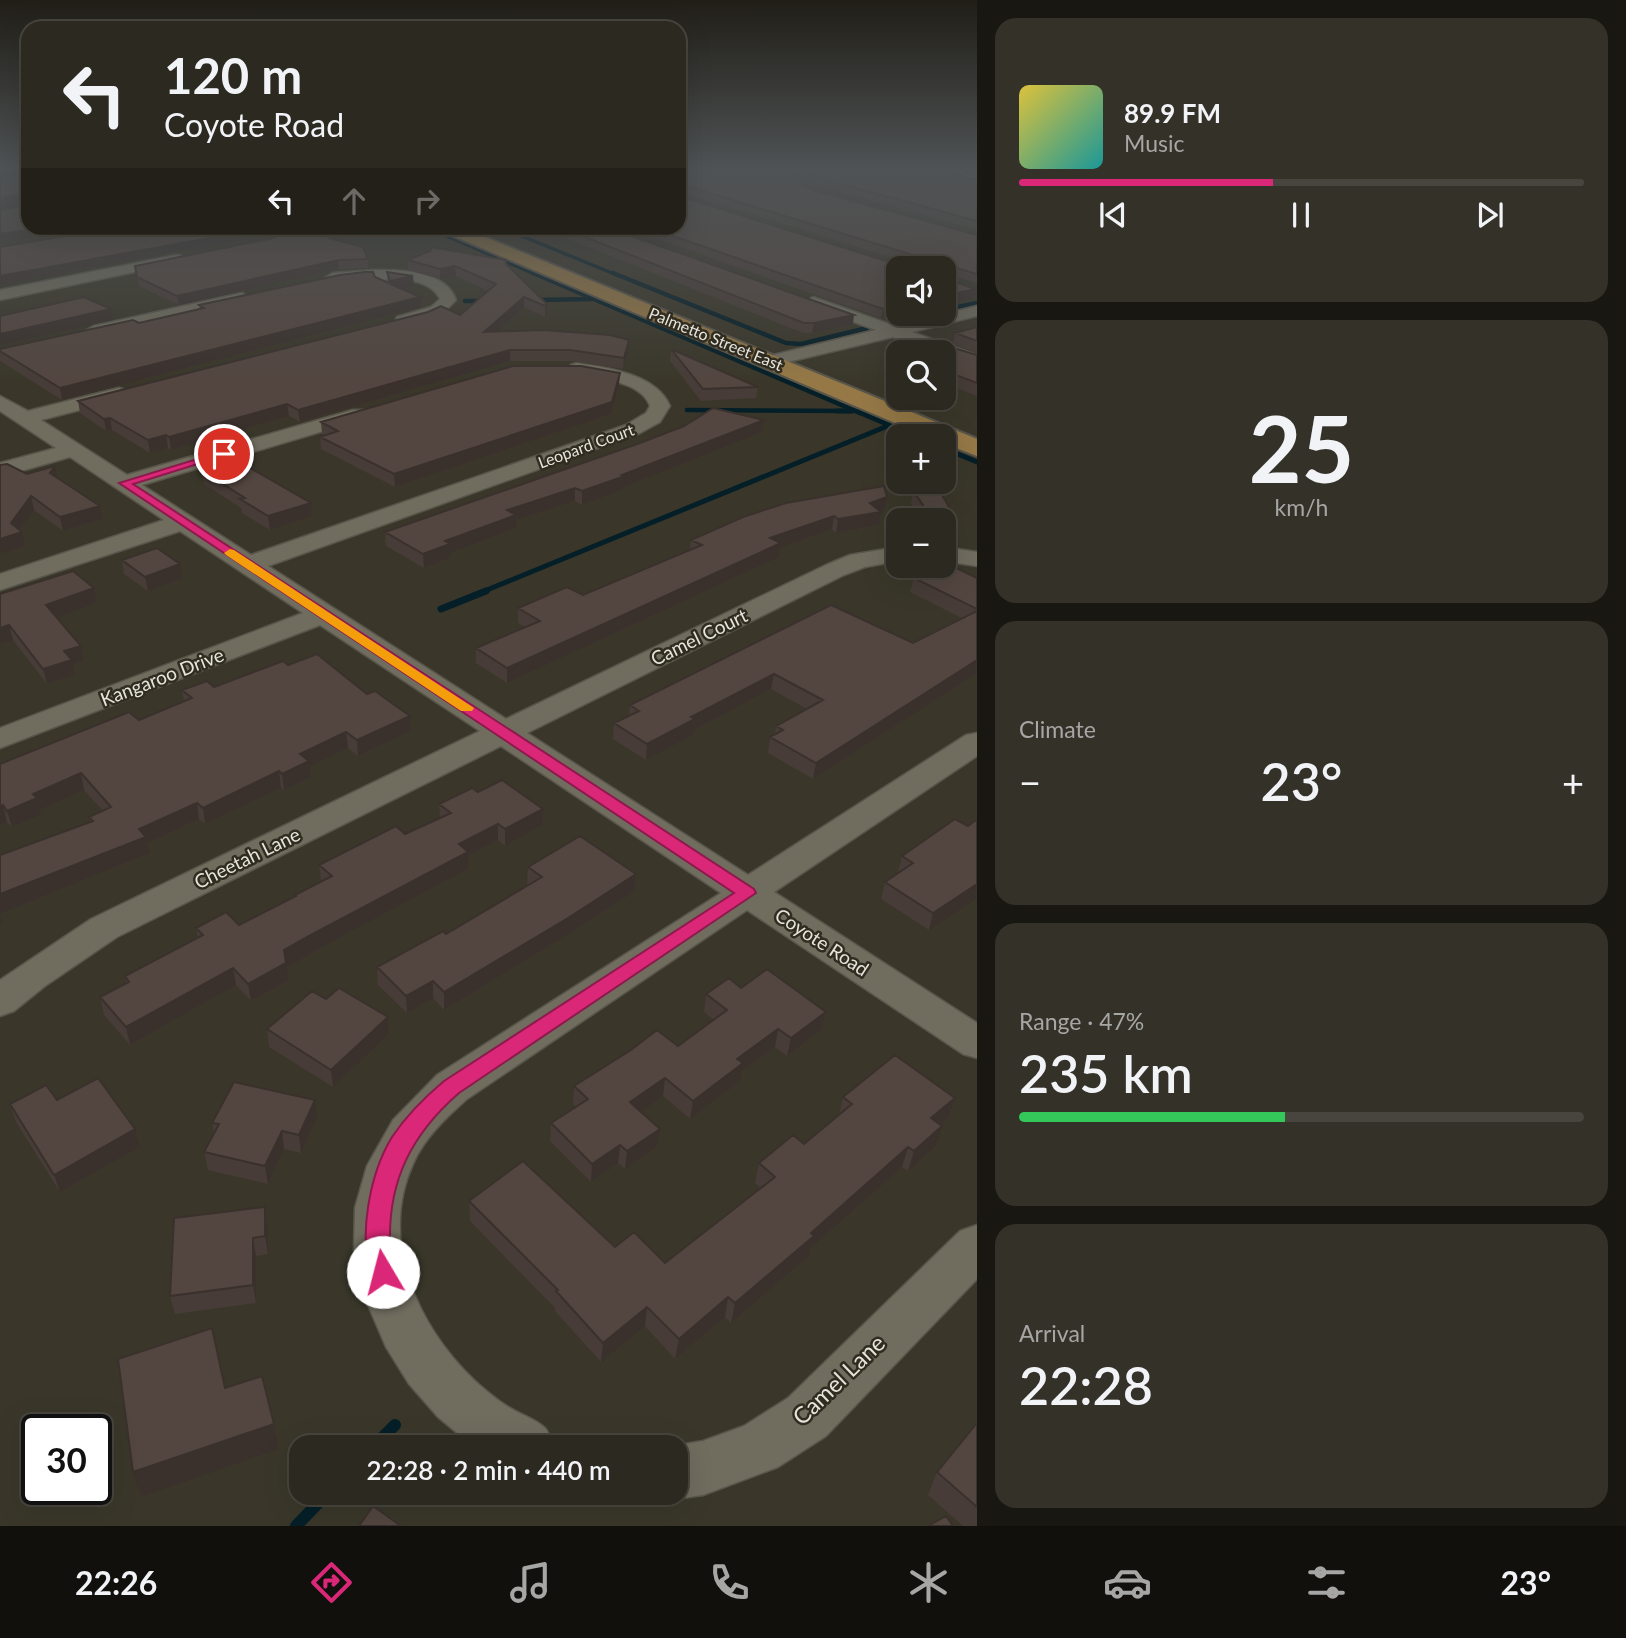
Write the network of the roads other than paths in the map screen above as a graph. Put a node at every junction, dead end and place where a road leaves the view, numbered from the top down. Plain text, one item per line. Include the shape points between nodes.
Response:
1 (478, 239) edge
2 (191, 256) edge
3 (317, 280) edge
4 (0, 295) edge
5 (254, 295) edge
6 (803, 298) edge
7 (977, 312) edge
8 (388, 325) edge
9 (895, 331) junction
10 (80, 334) edge
11 (771, 361) junction
12 (977, 361) edge
13 (553, 367) edge
14 (131, 391) edge
15 (0, 402) edge
16 (383, 407) edge
17 (25, 418) junction
18 (977, 448) edge
19 (73, 450) junction
20 (0, 470) edge
21 (124, 483) junction
22 (183, 522) junction
23 (886, 556) edge
24 (956, 556) edge
25 (977, 559) edge
26 (248, 565) junction
27 (0, 582) edge
28 (324, 614) junction
29 (503, 732) junction
30 (0, 739) edge
31 (977, 741) edge
32 (747, 893) junction
33 (0, 1001) edge
34 (977, 1043) edge
35 (977, 1246) edge
36 (500, 1435) edge
37 (688, 1470) edge

1 - 11 main road, Palmetto Street East
2 - 4 street
3 - 8 street via 353,275 403,277 432,284 448,296 437,310
5 - 10 street
6 - 9 street
7 - 9 street
9 - 11 street
9 - 12 street
11 - 18 main road, Palmetto Street East
13 - 26 street, Leopard Court via 632,380 654,394 659,408 651,420 634,429
14 - 17 street
15 - 17 street, Coyote Road
16 - 21 street
17 - 19 street, Coyote Road
19 - 20 street
19 - 21 street, Coyote Road
21 - 22 street, Coyote Road
22 - 26 street, Coyote Road
22 - 27 street
23 - 29 street, Camel Court via 835,570
24 - 25 street
26 - 28 street, Coyote Road
28 - 29 street, Coyote Road
28 - 30 street, Kangaroo Drive
29 - 32 street, Coyote Road
29 - 33 street, Cheetah Lane via 104,928
31 - 32 street
32 - 34 street, Coyote Road
32 - 36 street via 452,1087 415,1123 389,1166 381,1192 378,1245 400,1322 424,1364 458,1403
35 - 37 street, Camel Lane via 807,1417 759,1448

